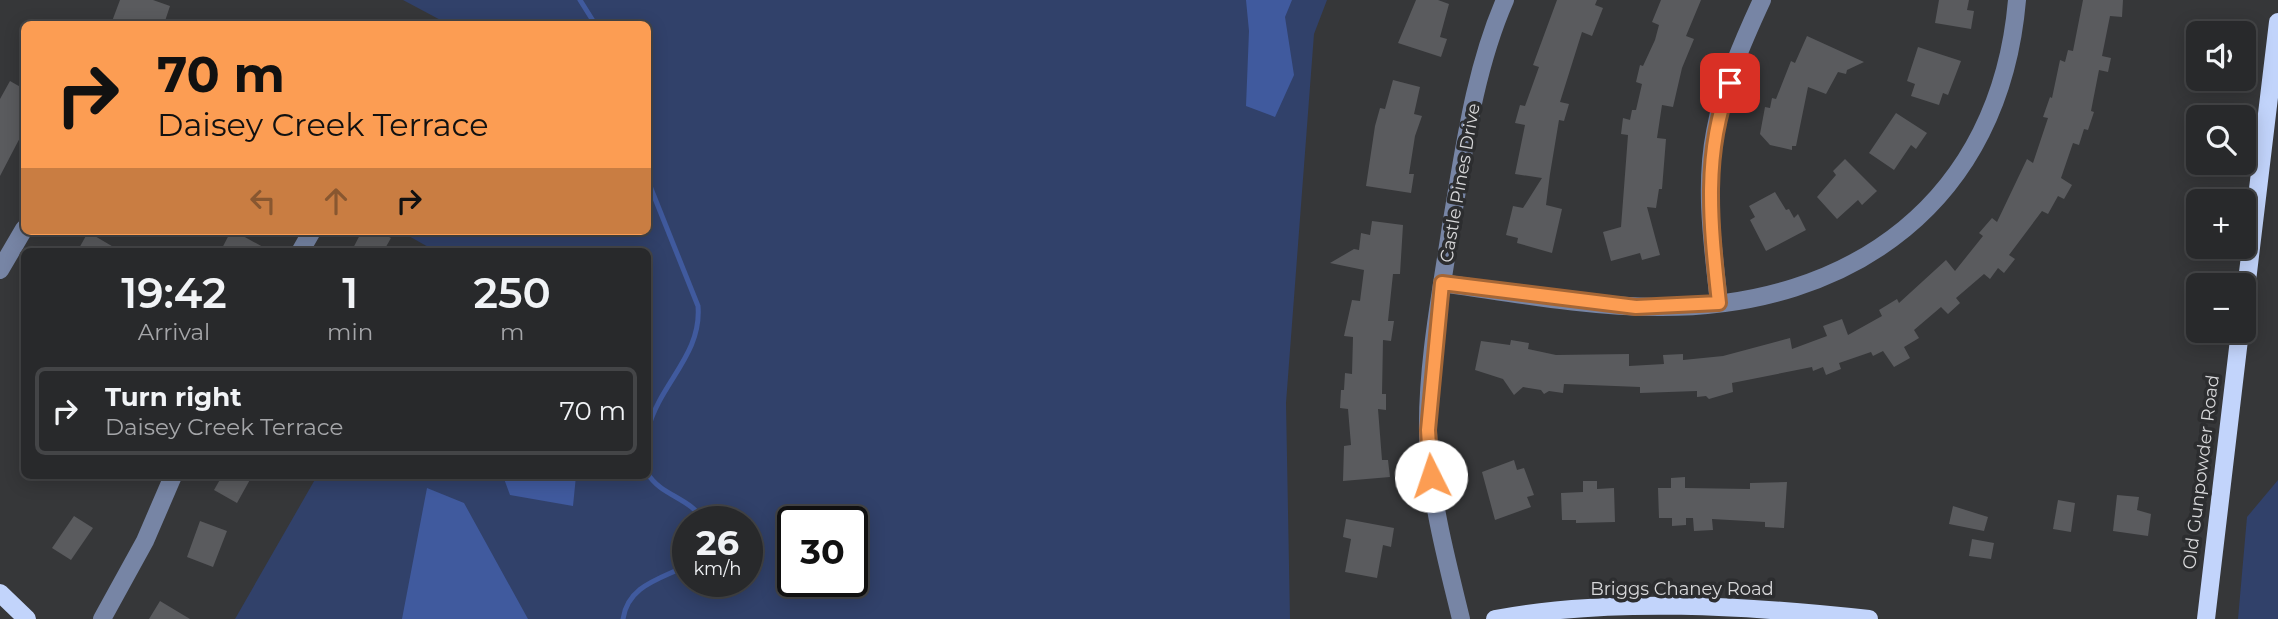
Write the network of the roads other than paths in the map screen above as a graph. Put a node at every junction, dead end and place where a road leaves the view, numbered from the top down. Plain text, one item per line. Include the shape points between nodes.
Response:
1 (1505, 0) edge
2 (1762, 0) edge
3 (2017, 0) edge
4 (2278, 22) edge
5 (21, 234) edge
6 (0, 270) edge
7 (2248, 273) edge
8 (1442, 283) junction
9 (1719, 303) junction
10 (2239, 343) edge
11 (172, 479) edge
12 (0, 593) edge
13 (27, 619) edge
14 (102, 619) edge
15 (1461, 619) edge
16 (1495, 619) edge
17 (1869, 619) edge
18 (2206, 619) edge

1 - 8 street, Castle Pines Drive via 1483,64 1465,141
2 - 9 street via 1715,132 1710,200
3 - 9 street via 2010,50 1991,114 1956,177 1915,223 1819,278 1769,297
4 - 7 main road
5 - 6 street
8 - 9 street via 1636,307
8 - 15 street, Castle Pines Drive via 1428,430 1438,524
10 - 18 main road, Old Gunpowder Road
11 - 14 street via 145,541
12 - 13 main road
16 - 17 main road, Briggs Chaney Road via 1598,609 1723,606

